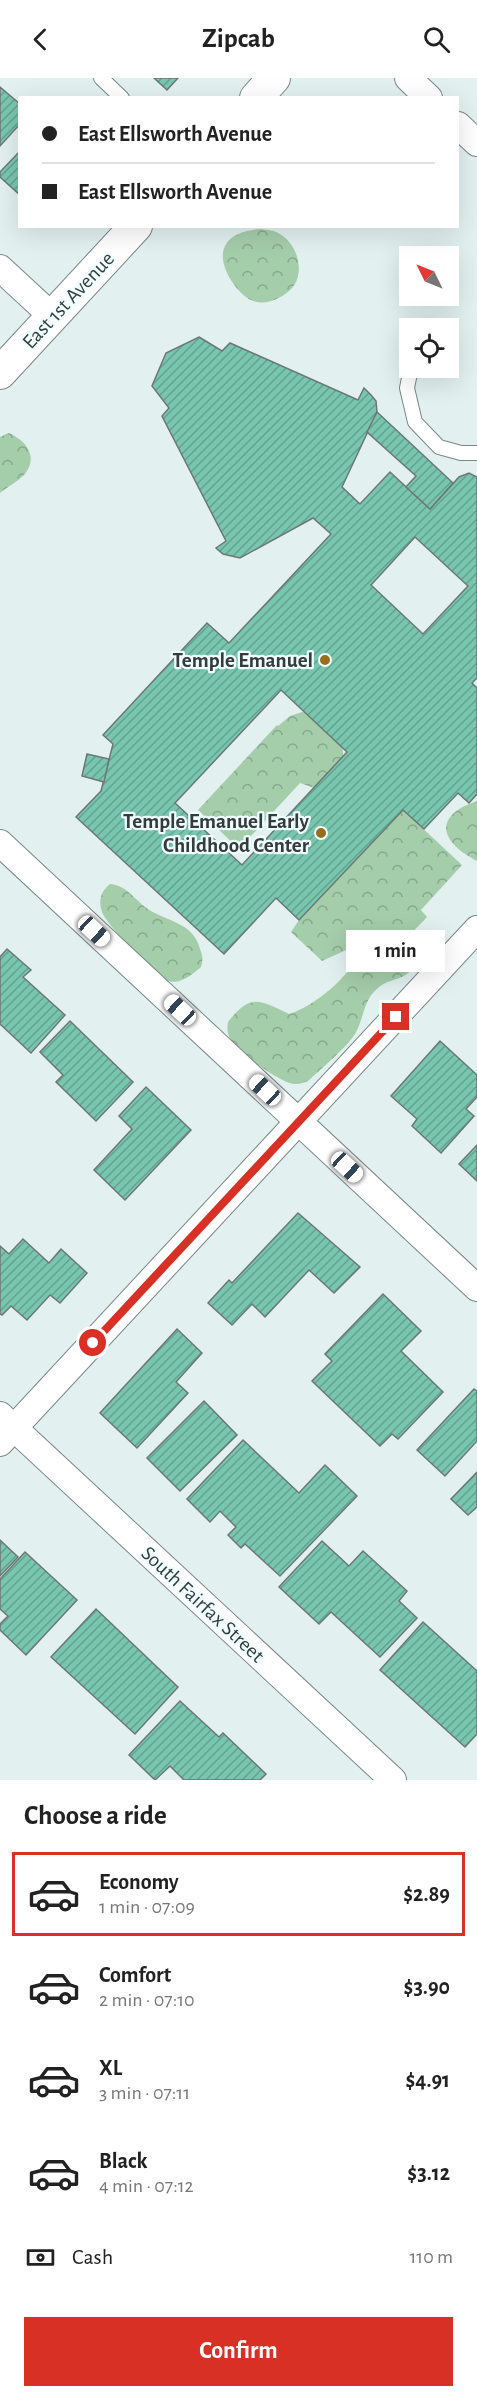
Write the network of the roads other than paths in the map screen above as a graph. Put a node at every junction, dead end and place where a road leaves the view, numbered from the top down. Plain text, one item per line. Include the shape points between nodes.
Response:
1 (101, 78) edge
2 (274, 78) edge
3 (408, 78) edge
4 (120, 96) edge
5 (258, 96) edge
6 (427, 96) edge
7 (459, 126) edge
8 (477, 143) edge
9 (134, 228) edge
10 (0, 268) edge
11 (53, 317) junction
12 (0, 373) edge
13 (409, 378) edge
14 (477, 453) edge
15 (0, 843) edge
16 (477, 929) edge
17 (299, 1122) junction
18 (477, 1288) edge
19 (4, 1429) edge
20 (393, 1780) edge

1 - 4 lane
2 - 5 street
3 - 6 street
7 - 8 street
9 - 11 street, East 1st Avenue
10 - 11 street
11 - 12 street, East 1st Avenue
13 - 14 lane via 407,388 415,422 439,447
15 - 17 street
16 - 17 street
17 - 18 street
17 - 19 street
19 - 20 street, South Fairfax Street

